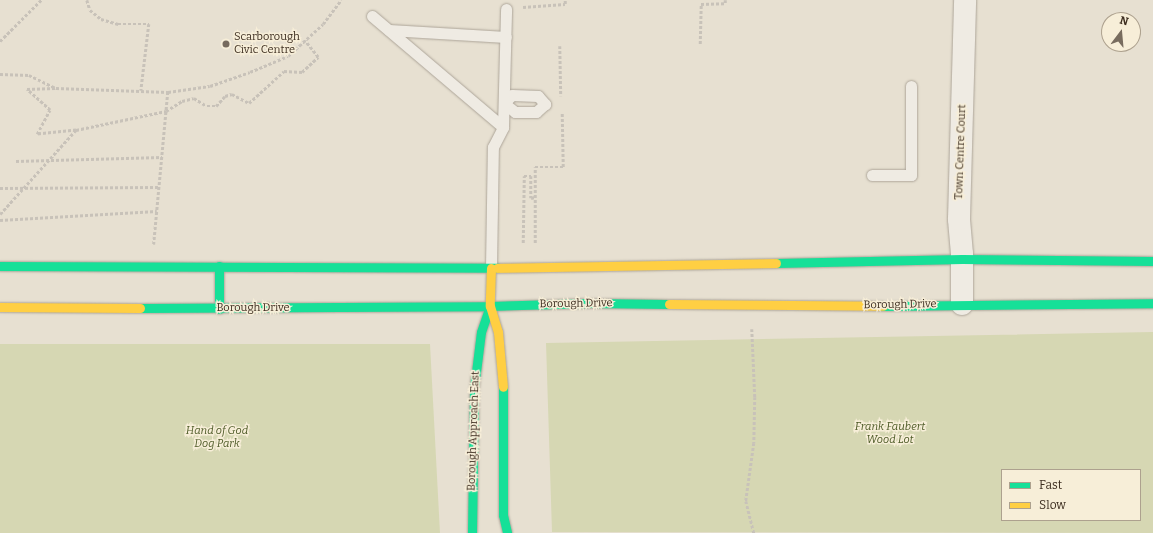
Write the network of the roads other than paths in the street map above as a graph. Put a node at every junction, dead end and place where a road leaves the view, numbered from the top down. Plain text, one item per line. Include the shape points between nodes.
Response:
1 (965, 0) edge
2 (506, 9) road end
3 (372, 16) dead end
4 (388, 30) junction
5 (506, 37) junction
6 (911, 86) dead end
7 (503, 127) junction
8 (872, 175) dead end
9 (962, 260) junction
10 (1153, 261) edge
11 (0, 266) edge
12 (218, 266) junction
13 (491, 268) junction
14 (1153, 303) edge
15 (962, 304) junction
16 (490, 306) junction
17 (0, 307) edge
18 (219, 309) junction
19 (472, 533) edge
20 (507, 533) edge

1 - 9 street, Town Centre Court via 959,219
2 - 5 lane
3 - 4 lane
4 - 5 lane
4 - 7 lane
5 - 7 lane
6 - 8 lane via 911,175
7 - 13 lane via 493,147
9 - 10 street
9 - 13 street
9 - 15 street, Town Centre Court
11 - 12 street
12 - 13 street
12 - 18 street
13 - 16 street, Borough Approach East
14 - 15 street, Borough Drive
15 - 16 street, Borough Drive via 882,306 590,303
16 - 18 street, Borough Drive
16 - 19 street, Borough Approach East via 481,332 474,388
16 - 20 street, Borough Approach East via 498,332 503,383 503,515
17 - 18 street, Borough Drive

